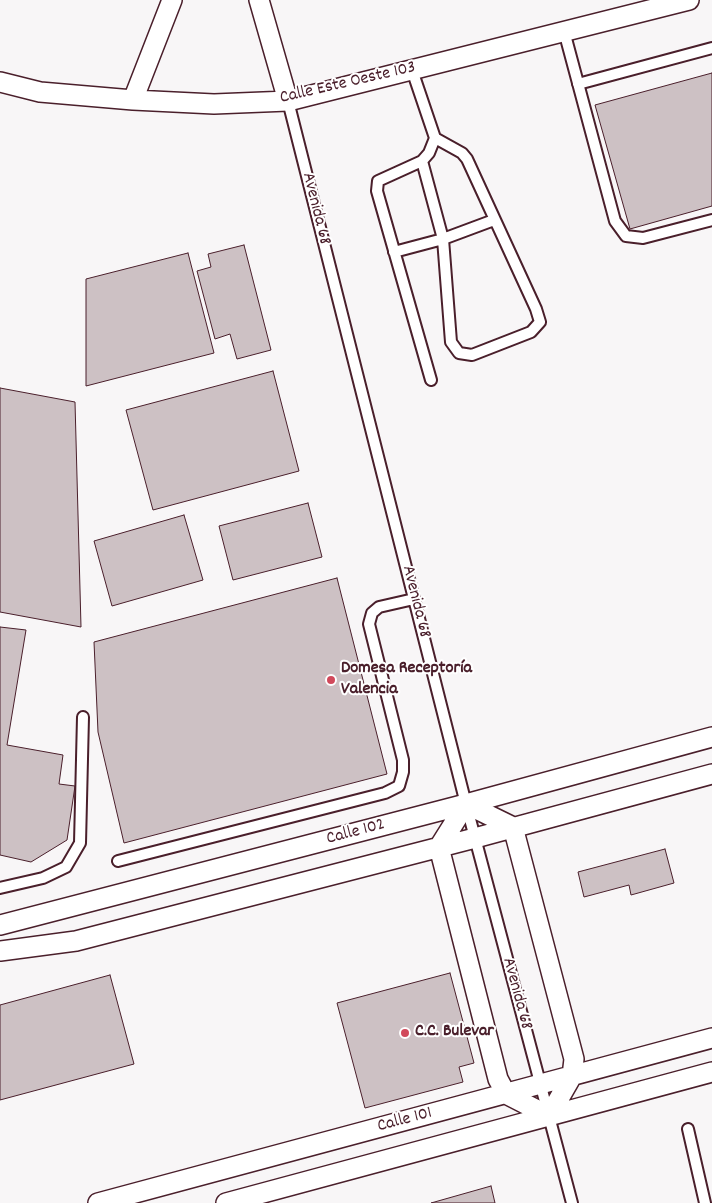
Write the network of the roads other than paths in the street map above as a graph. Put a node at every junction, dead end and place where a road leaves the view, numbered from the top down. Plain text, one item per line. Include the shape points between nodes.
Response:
1 (172, 0) edge
2 (259, 0) edge
3 (689, 0) edge
4 (564, 31) junction
5 (712, 48) edge
6 (412, 70) junction
7 (0, 82) edge
8 (578, 84) junction
9 (133, 100) junction
10 (288, 101) junction
11 (435, 138) junction
12 (422, 161) junction
13 (494, 220) junction
14 (712, 220) edge
15 (443, 239) junction
16 (394, 252) junction
17 (431, 380) dead end
18 (414, 599) junction
19 (83, 717) dead end
20 (712, 737) edge
21 (712, 774) edge
22 (466, 804) junction
23 (513, 827) junction
24 (475, 838) junction
25 (439, 847) junction
26 (118, 861) dead end
27 (0, 888) edge
28 (0, 925) edge
29 (0, 951) edge
30 (712, 1038) edge
31 (712, 1072) edge
32 (572, 1076) junction
33 (541, 1085) junction
34 (506, 1094) junction
35 (549, 1116) junction
36 (688, 1129) dead end
37 (123, 1200) edge
38 (98, 1203) edge
39 (226, 1203) edge
40 (572, 1203) edge
41 (704, 1203) edge

1 - 9 street
2 - 10 street, Avenida 68
3 - 4 street, Calle Este Oeste 103
4 - 6 street, Calle Este Oeste 103
4 - 8 lane
5 - 8 lane
6 - 10 street, Calle Este Oeste 103
6 - 11 lane
7 - 9 street, Calle Este Oeste 103 via 40,92
8 - 14 lane via 616,221 626,236 643,238
9 - 10 street, Calle Este Oeste 103 via 214,104
10 - 18 lane, Avenida 68
11 - 12 lane
11 - 13 lane via 467,159
12 - 15 lane
12 - 16 lane via 378,181 377,191
13 - 15 lane
13 - 15 lane via 540,322 531,332 472,355 459,352 451,342
15 - 16 lane
16 - 17 lane
18 - 22 lane, Avenida 68
18 - 26 lane via 379,607 372,613 369,624 403,760 399,786 385,793
19 - 27 lane via 80,843 66,867 44,878
20 - 22 street, Calle 102
21 - 23 street, Calle 102
22 - 23 street
22 - 24 lane, Avenida 68
22 - 25 street
22 - 28 street, Calle 102
23 - 24 street, Calle 102
23 - 32 street via 574,1059
24 - 25 street, Calle 102
24 - 33 lane, Avenida 68
25 - 29 street, Calle 102 via 76,941
25 - 34 street via 498,1079
30 - 32 street, Calle 101
31 - 35 street, Calle 101
32 - 33 street, Calle 101
32 - 35 street
33 - 34 street, Calle 101
33 - 35 lane, Avenida 68
34 - 35 street
34 - 37 street, Calle 101
35 - 39 street, Calle 101
35 - 40 lane, Avenida 68
36 - 41 lane
37 - 38 street, Calle 101

